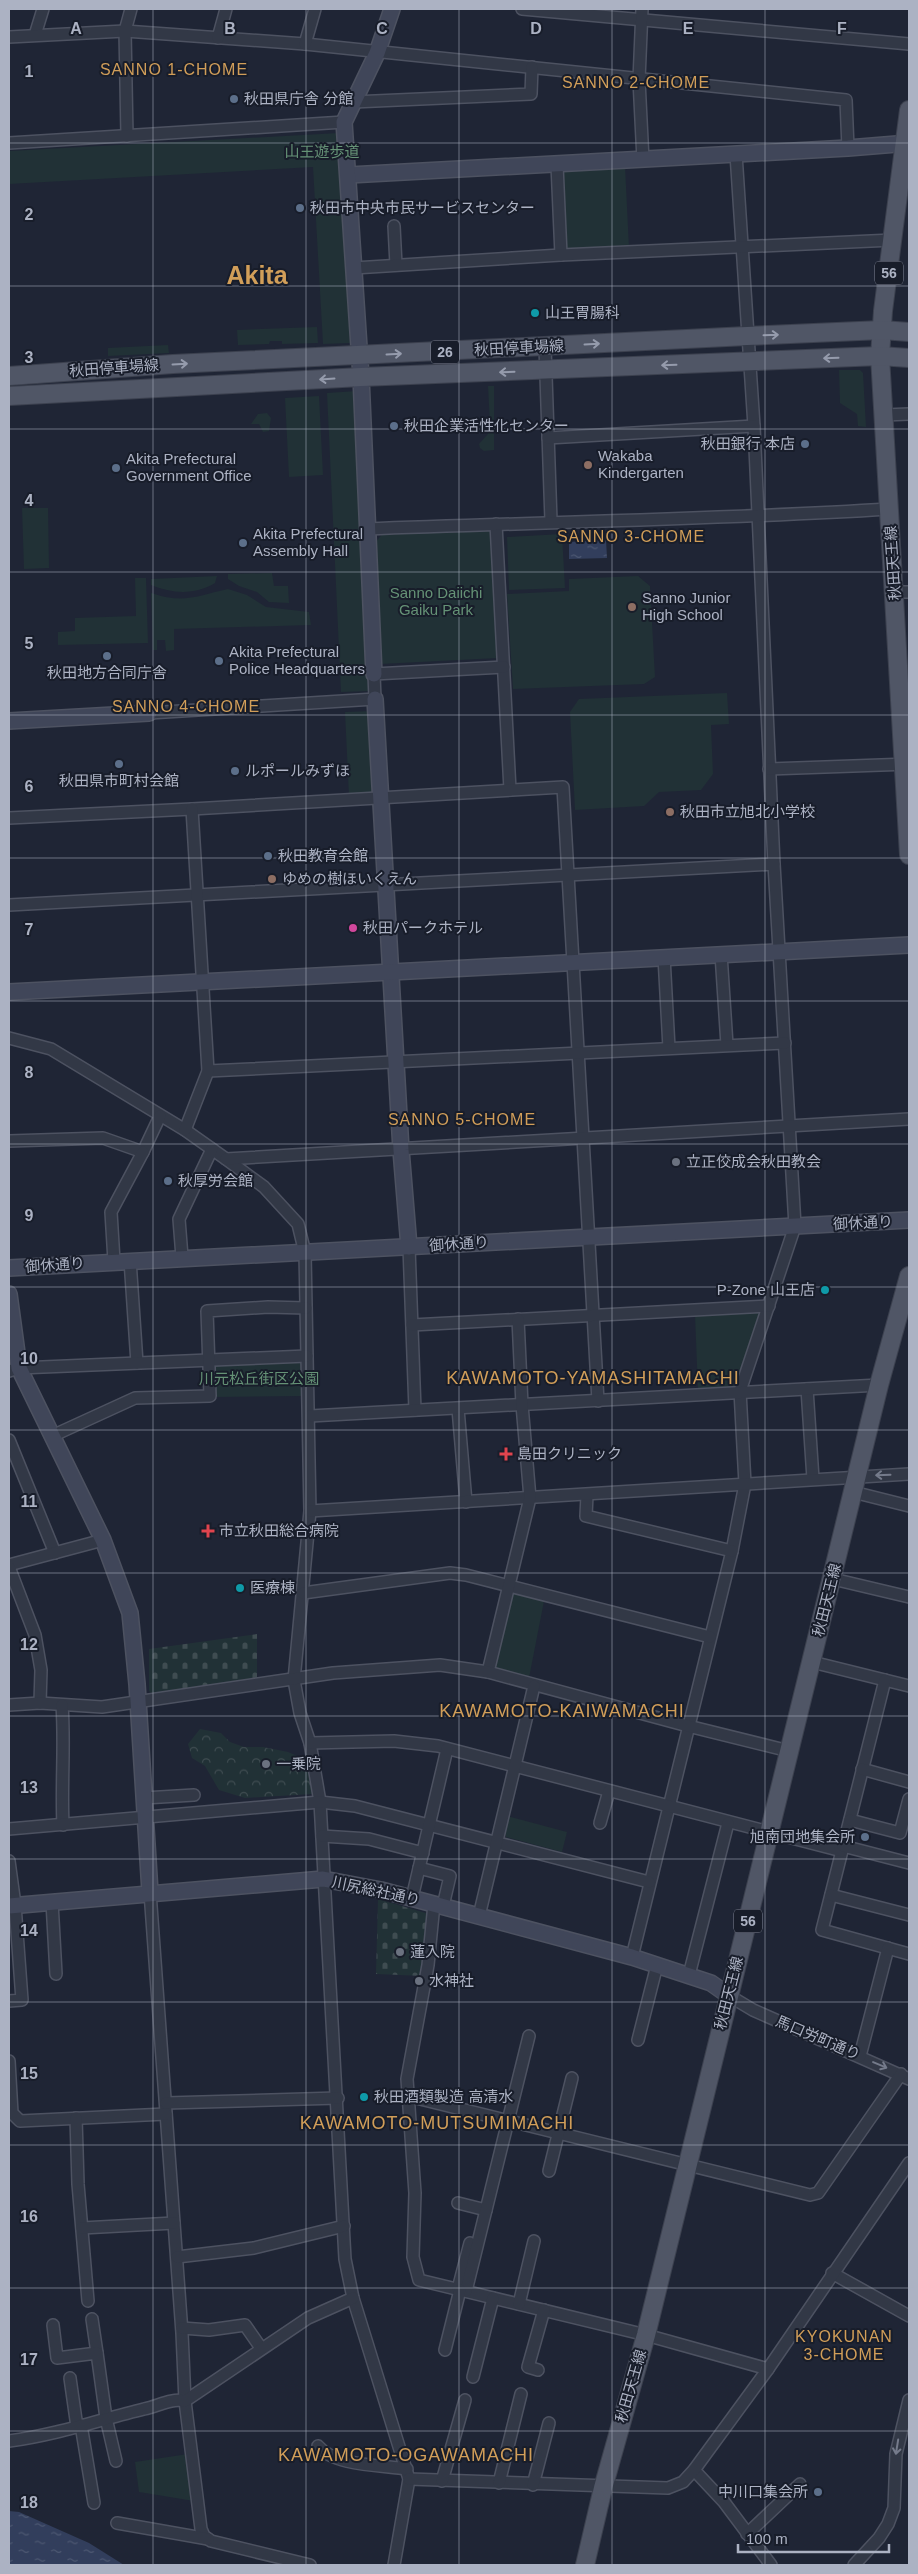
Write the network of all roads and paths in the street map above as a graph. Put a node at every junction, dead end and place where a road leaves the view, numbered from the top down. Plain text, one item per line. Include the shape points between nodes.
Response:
1 (43, 9) edge
2 (131, 9) edge
3 (226, 9) edge
4 (315, 9) edge
5 (392, 9) edge
6 (522, 9) edge
7 (642, 14) edge
8 (125, 31) junction
9 (35, 35) junction
10 (9, 37) edge
11 (218, 38) junction
12 (305, 44) junction
13 (909, 44) edge
14 (377, 53) junction
15 (532, 67) junction
16 (639, 80) junction
17 (353, 102) junction
18 (909, 110) edge
19 (344, 122) junction
20 (127, 136) junction
21 (9, 143) edge
22 (907, 143) edge
23 (848, 148) junction
24 (736, 154) junction
25 (643, 160) junction
26 (557, 165) junction
27 (349, 175) junction
28 (394, 226) dead end
29 (893, 240) junction
30 (742, 248) junction
31 (561, 256) junction
32 (396, 265) junction
33 (354, 268) junction
34 (882, 330) junction
35 (909, 332) edge
36 (747, 336) junction
37 (546, 347) junction
38 (359, 356) junction
39 (880, 356) junction
40 (909, 358) edge
41 (749, 362) junction
42 (546, 370) junction
43 (9, 376) edge
44 (361, 377) junction
45 (9, 396) edge
46 (909, 414) edge
47 (884, 415) junction
48 (754, 426) junction
49 (548, 438) junction
50 (889, 509) junction
51 (758, 517) junction
52 (551, 521) junction
53 (496, 524) junction
54 (366, 529) junction
55 (902, 592) edge
56 (504, 667) junction
57 (374, 674) junction
58 (375, 699) junction
59 (149, 712) joint
60 (9, 720) edge
61 (906, 764) edge
62 (768, 769) junction
63 (510, 790) junction
64 (381, 798) junction
65 (192, 810) junction
66 (9, 818) edge
67 (909, 855) edge
68 (774, 864) junction
69 (569, 876) junction
70 (387, 886) junction
71 (196, 896) junction
72 (9, 905) edge
73 (909, 945) edge
74 (780, 950) junction
75 (721, 954) junction
76 (664, 957) junction
77 (574, 962) junction
78 (391, 972) junction
79 (202, 982) junction
80 (9, 992) edge
81 (9, 1038) edge
82 (785, 1043) junction
83 (727, 1045) junction
84 (669, 1048) junction
85 (580, 1053) junction
86 (396, 1063) junction
87 (208, 1071) junction
88 (160, 1116) junction
89 (909, 1118) edge
90 (788, 1127) junction
91 (184, 1130) junction
92 (583, 1139) junction
93 (9, 1141) edge
94 (212, 1149) junction
95 (401, 1150) junction
96 (143, 1152) junction
97 (226, 1159) junction
98 (909, 1220) edge
99 (795, 1226) junction
100 (589, 1236) junction
101 (409, 1247) junction
102 (305, 1253) junction
103 (182, 1257) junction
104 (130, 1260) junction
105 (114, 1261) junction
106 (9, 1268) edge
107 (909, 1276) edge
108 (9, 1294) edge
109 (907, 1295) edge
110 (769, 1306) junction
111 (306, 1308) junction
112 (595, 1314) junction
113 (518, 1319) junction
114 (412, 1325) junction
115 (308, 1356) junction
116 (209, 1360) junction
117 (137, 1363) junction
118 (14, 1369) edge
119 (879, 1385) junction
120 (807, 1389) junction
121 (740, 1391) junction
122 (598, 1401) junction
123 (522, 1405) junction
124 (458, 1408) junction
125 (415, 1410) junction
126 (310, 1416) junction
127 (52, 1436) junction
128 (9, 1440) edge
129 (909, 1474) edge
130 (812, 1479) junction
131 (745, 1484) junction
132 (855, 1484) junction
133 (587, 1495) junction
134 (530, 1498) junction
135 (466, 1502) junction
136 (909, 1506) edge
137 (310, 1511) junction
138 (103, 1540) junction
139 (732, 1551) junction
140 (55, 1553) junction
141 (9, 1566) edge
142 (833, 1579) junction
143 (508, 1587) junction
144 (303, 1593) junction
145 (909, 1597) edge
146 (710, 1637) junction
147 (812, 1662) junction
148 (488, 1672) junction
149 (294, 1680) junction
150 (885, 1680) junction
151 (534, 1686) junction
152 (909, 1686) edge
153 (40, 1703) junction
154 (138, 1703) junction
155 (9, 1705) edge
156 (62, 1705) junction
157 (688, 1726) junction
158 (310, 1743) junction
159 (448, 1749) junction
160 (789, 1751) junction
161 (514, 1766) junction
162 (862, 1770) junction
163 (909, 1782) edge
164 (609, 1791) junction
165 (194, 1795) dead end
166 (144, 1798) junction
167 (320, 1802) junction
168 (668, 1806) junction
169 (908, 1807) edge
170 (145, 1819) junction
171 (850, 1820) junction
172 (600, 1823) dead end
173 (728, 1823) junction
174 (63, 1825) junction
175 (430, 1825) junction
176 (9, 1829) edge
177 (770, 1835) junction
178 (322, 1836) junction
179 (496, 1842) junction
180 (842, 1848) junction
181 (423, 1854) junction
182 (9, 1861) edge
183 (909, 1863) edge
184 (420, 1868) junction
185 (323, 1879) junction
186 (649, 1882) junction
187 (150, 1892) junction
188 (831, 1895) junction
189 (412, 1898) junction
190 (52, 1902) junction
191 (438, 1905) junction
192 (12, 1906) edge
193 (909, 1915) edge
194 (479, 1916) junction
195 (888, 1948) junction
196 (909, 1954) edge
197 (632, 1957) junction
198 (657, 1965) junction
199 (56, 1974) dead end
200 (689, 1975) junction
201 (728, 1995) junction
202 (9, 2001) edge
203 (529, 2036) dead end
204 (638, 2040) dead end
205 (860, 2056) junction
206 (9, 2061) edge
207 (905, 2076) edge
208 (572, 2078) dead end
209 (408, 2096) junction
210 (338, 2098) junction
211 (166, 2109) junction
212 (76, 2118) junction
213 (507, 2122) junction
214 (558, 2134) junction
215 (909, 2163) edge
216 (687, 2165) junction
217 (549, 2171) dead end
218 (458, 2203) dead end
219 (482, 2209) junction
220 (174, 2223) junction
221 (344, 2226) junction
222 (82, 2228) junction
223 (534, 2241) dead end
224 (177, 2257) junction
225 (832, 2273) junction
226 (461, 2290) junction
227 (353, 2298) junction
228 (493, 2298) junction
229 (88, 2301) dead end
230 (518, 2304) junction
231 (544, 2310) junction
232 (909, 2316) edge
233 (92, 2320) dead end
234 (53, 2325) dead end
235 (182, 2328) junction
236 (646, 2335) junction
237 (261, 2348) junction
238 (445, 2350) dead end
239 (97, 2353) junction
240 (768, 2369) junction
241 (538, 2370) dead end
242 (473, 2377) dead end
243 (70, 2378) dead end
244 (521, 2394) dead end
245 (465, 2400) dead end
246 (909, 2400) edge
247 (185, 2401) junction
248 (106, 2418) junction
249 (549, 2423) dead end
250 (79, 2426) junction
251 (9, 2441) edge
252 (318, 2446) dead end
253 (116, 2461) dead end
254 (694, 2470) junction
255 (408, 2474) junction
256 (442, 2481) junction
257 (499, 2483) junction
258 (800, 2484) dead end
259 (533, 2485) junction
260 (603, 2488) junction
261 (94, 2503) dead end
262 (117, 2523) dead end
263 (747, 2534) junction
264 (208, 2539) junction
265 (310, 2565) edge
266 (394, 2565) edge
267 (585, 2565) edge
268 (771, 2565) edge
269 (854, 2565) edge

1 - 9 street
2 - 8 street
3 - 11 street
4 - 12 street
5 - 14 street
6 - 7 street
7 - 13 street
7 - 16 street
8 - 9 street
8 - 11 street
8 - 20 street
9 - 10 street
11 - 12 street
12 - 14 street
14 - 15 street
14 - 17 street
15 - 16 street
15 - 17 street via 531,94
16 - 23 street via 846,100
16 - 25 street
17 - 19 street
18 - 22 main road, 56
19 - 20 street
19 - 27 street
20 - 21 street
22 - 23 street
22 - 29 main road, 56
23 - 24 street
24 - 25 street
24 - 30 street
25 - 26 street
26 - 27 street
26 - 31 street
27 - 33 street
28 - 32 street
29 - 30 street
29 - 34 main road, 56
30 - 31 street
30 - 36 street
31 - 32 street
32 - 33 street
33 - 38 street
34 - 35 main road, 秋田停車場線 / 26
36 -> 34 main road, 秋田停車場線 / 26
34 - 39 main road, 秋田天王線 / 56
37 -> 36 main road, 秋田停車場線 / 26
36 - 41 street
38 -> 37 main road, 秋田停車場線 / 26
37 - 42 street
43 -> 38 main road, 秋田停車場線 / 26 via 173,364
38 - 44 street
39 - 40 main road, 26
39 -> 41 main road, 秋田停車場線 / 26
39 - 47 main road, 秋田天王線 / 56
41 -> 42 main road, 秋田停車場線 / 26
41 - 48 street
42 -> 44 main road, 秋田停車場線 / 26
42 - 49 street
44 -> 45 main road, 秋田停車場線 / 26
44 - 54 street
46 - 47 street
47 - 50 main road, 秋田天王線 / 56
48 - 49 street
48 - 51 street
49 - 52 street
50 - 51 street
50 - 55 main road, 秋田天王線 / 56
51 - 52 street
51 - 62 street
52 - 53 street
53 - 54 street
53 - 56 street
54 - 57 street
55 - 61 main road, 秋田天王線 / 56
56 - 57 street
56 - 63 street
57 - 58 street
58 - 59 street
58 - 64 street
59 - 60 street
61 - 62 street
61 - 67 main road, 秋田天王線 / 56
62 - 68 street
63 - 64 street
63 - 69 street via 563,787
64 - 65 street
64 - 70 street
65 - 66 street
65 - 71 street
68 - 69 street
68 - 74 street
69 - 70 street
69 - 77 street
70 - 71 street
70 - 78 street
71 - 72 street
71 - 79 street
73 - 74 street
74 - 75 street
74 - 82 street
75 - 76 street
75 - 83 street
76 - 77 street
76 - 84 street
77 - 78 street
77 - 85 street
78 - 79 street
78 - 86 street
79 - 80 street
79 - 87 street
81 - 88 street via 51,1049
82 - 83 street
82 - 90 street
83 - 84 street
84 - 85 street
85 - 86 street
85 - 92 street
86 - 87 street
86 - 95 street
87 - 91 street
88 - 91 street
88 - 96 street
89 - 90 street
90 - 92 street
90 - 99 street
91 - 94 street
92 - 95 street
92 - 100 street
93 - 96 street via 103,1138
94 - 97 street
94 - 103 street via 179,1219
95 - 97 street
95 - 101 street
96 - 105 street via 111,1212
97 - 102 street via 264,1187 298,1224
98 - 99 street, 御休通り
99 - 100 street, 御休通り
99 - 110 street
100 - 101 street, 御休通り
100 - 112 street
101 - 102 street, 御休通り
101 - 114 street
102 - 103 street, 御休通り
102 - 111 street
103 - 104 street, 御休通り
104 - 105 street, 御休通り
104 - 117 street
105 - 106 street, 御休通り
107 - 109 main road, 秋田天王線 / 56
108 - 118 street
109 - 119 main road, 秋田天王線 / 56
110 - 112 street
110 - 121 street
111 - 115 street
111 - 116 street via 207,1311
112 - 113 street
112 - 122 street
113 - 114 street
113 - 123 street
114 - 125 street
115 - 116 street
115 - 126 street
116 - 117 street
116 - 127 street via 210,1396 134,1398
117 - 118 street
118 - 127 street
119 - 120 street
119 - 132 main road, 秋田天王線 / 56
120 - 121 street
120 - 130 street
121 - 122 street
121 - 131 street
122 - 123 street
123 - 124 street
123 - 134 street
124 - 125 street
124 - 135 street
125 - 126 street
126 - 137 street
127 - 138 street
128 - 140 street
129 -> 132 street
130 - 131 street
130 - 132 street
131 - 133 street
131 - 139 street
132 - 136 street
132 - 142 main road, 秋田天王線 / 56
133 - 134 street
133 - 139 street via 586,1516
134 - 135 street
134 - 143 street
135 - 137 street
137 - 144 street
138 - 140 street
138 - 154 street via 130,1613
139 - 146 street
140 - 141 street
141 - 153 street via 35,1635
142 - 145 street
142 - 147 main road, 秋田天王線 / 56
143 - 144 street via 450,1573
143 - 146 street
143 - 148 street
144 - 149 street
146 - 157 street
147 - 150 street
147 - 160 main road, 秋田天王線 / 56
148 - 149 street via 440,1665 401,1666
148 - 151 street
149 - 154 street
149 - 158 street
150 - 152 street
150 - 162 street
151 - 157 street
151 - 161 street
153 - 155 street
153 - 156 street
154 - 156 street via 102,1707
154 - 166 street
156 - 174 street
157 - 160 street
157 - 168 street
158 - 159 street via 394,1741
158 - 167 street
159 - 161 street
159 - 175 street
160 - 177 main road, 秋田天王線 / 56
161 - 164 street
161 - 179 street
162 - 163 street
162 - 171 street
164 - 168 street
164 - 172 street
165 - 166 street
166 - 170 street
167 - 170 street
167 - 175 street via 355,1806
167 - 178 street
168 - 173 street
168 - 186 street
169 - 171 street via 900,1833
170 - 174 street
170 - 187 street
171 - 180 street
173 - 177 street
173 - 200 street
174 - 176 street
175 - 179 street
175 - 181 street
177 - 180 street
177 - 201 main road, 秋田天王線 / 56
178 - 181 street via 369,1840
178 - 185 street
179 - 186 street
179 - 194 street
180 - 183 street
180 - 188 street
181 - 184 street
182 - 192 street
184 - 189 street
184 - 191 street via 450,1876
185 - 187 street, 川尻総社通り
185 - 189 street, 川尻総社通り
185 - 210 street
186 - 197 street
187 - 190 street, 川尻総社通り
187 - 211 street
188 - 193 street
188 - 195 street via 822,1930
189 - 191 street, 川尻総社通り
190 - 192 street, 川尻総社通り
190 - 199 street
191 - 194 street, 川尻総社通り
191 - 209 street via 407,2079
192 - 202 street via 22,2000
194 - 197 street, 川尻総社通り
195 - 196 street
195 - 205 street
197 - 198 street, 川尻総社通り
198 - 200 street, 川尻総社通り
198 - 204 street
200 - 201 street, 川尻総社通り via 711,1983
201 - 205 street, 馬口労町通り via 753,2010
201 - 216 main road, 秋田天王線 / 56
203 - 213 street
205 -> 207 street, 馬口労町通り
206 - 212 street via 12,2113 20,2120
207 - 216 street via 818,2192 810,2195
208 - 214 street
209 - 213 street
209 - 226 street via 415,2193 413,2257 419,2280
210 - 211 street
210 - 221 street
211 - 212 street
211 - 220 street
212 - 222 street
213 - 214 street
213 - 219 street
214 - 216 street
214 - 217 street
215 - 225 street
216 - 236 main road, 秋田天王線 / 56
218 - 219 street
219 - 226 street
220 - 222 street
220 - 224 street
221 - 224 street via 254,2248
221 - 227 street via 345,2260
222 - 229 street
223 - 230 street
224 - 235 street
225 - 232 street
225 - 240 street
226 - 228 street
226 - 238 street
227 - 237 street via 308,2318
227 - 255 street
228 - 230 street
228 - 242 street
230 - 231 street
231 - 236 street
231 - 241 street via 528,2367
233 - 239 street
234 - 239 street via 57,2358
235 - 237 street via 209,2330 245,2325
235 - 247 street
236 - 240 street
236 - 260 main road, 秋田天王線 / 56
237 - 247 street
239 - 248 street
240 - 254 street
243 - 250 street
244 - 257 street
245 - 256 street
246 -> 269 street via 896,2454 894,2508 879,2538
247 - 248 street via 174,2399
247 - 264 street via 202,2529
248 - 250 street
248 - 253 street
249 - 259 street
250 - 251 street
250 - 261 street
252 - 255 street via 324,2454 338,2460
254 - 260 street via 683,2482 668,2488
254 - 263 street via 724,2502
255 - 256 street
255 - 266 street
256 - 257 street
257 - 259 street
258 - 263 street
259 - 260 street
260 - 267 main road, 秋田天王線 / 56
262 - 264 street
263 - 268 street
264 - 265 street

